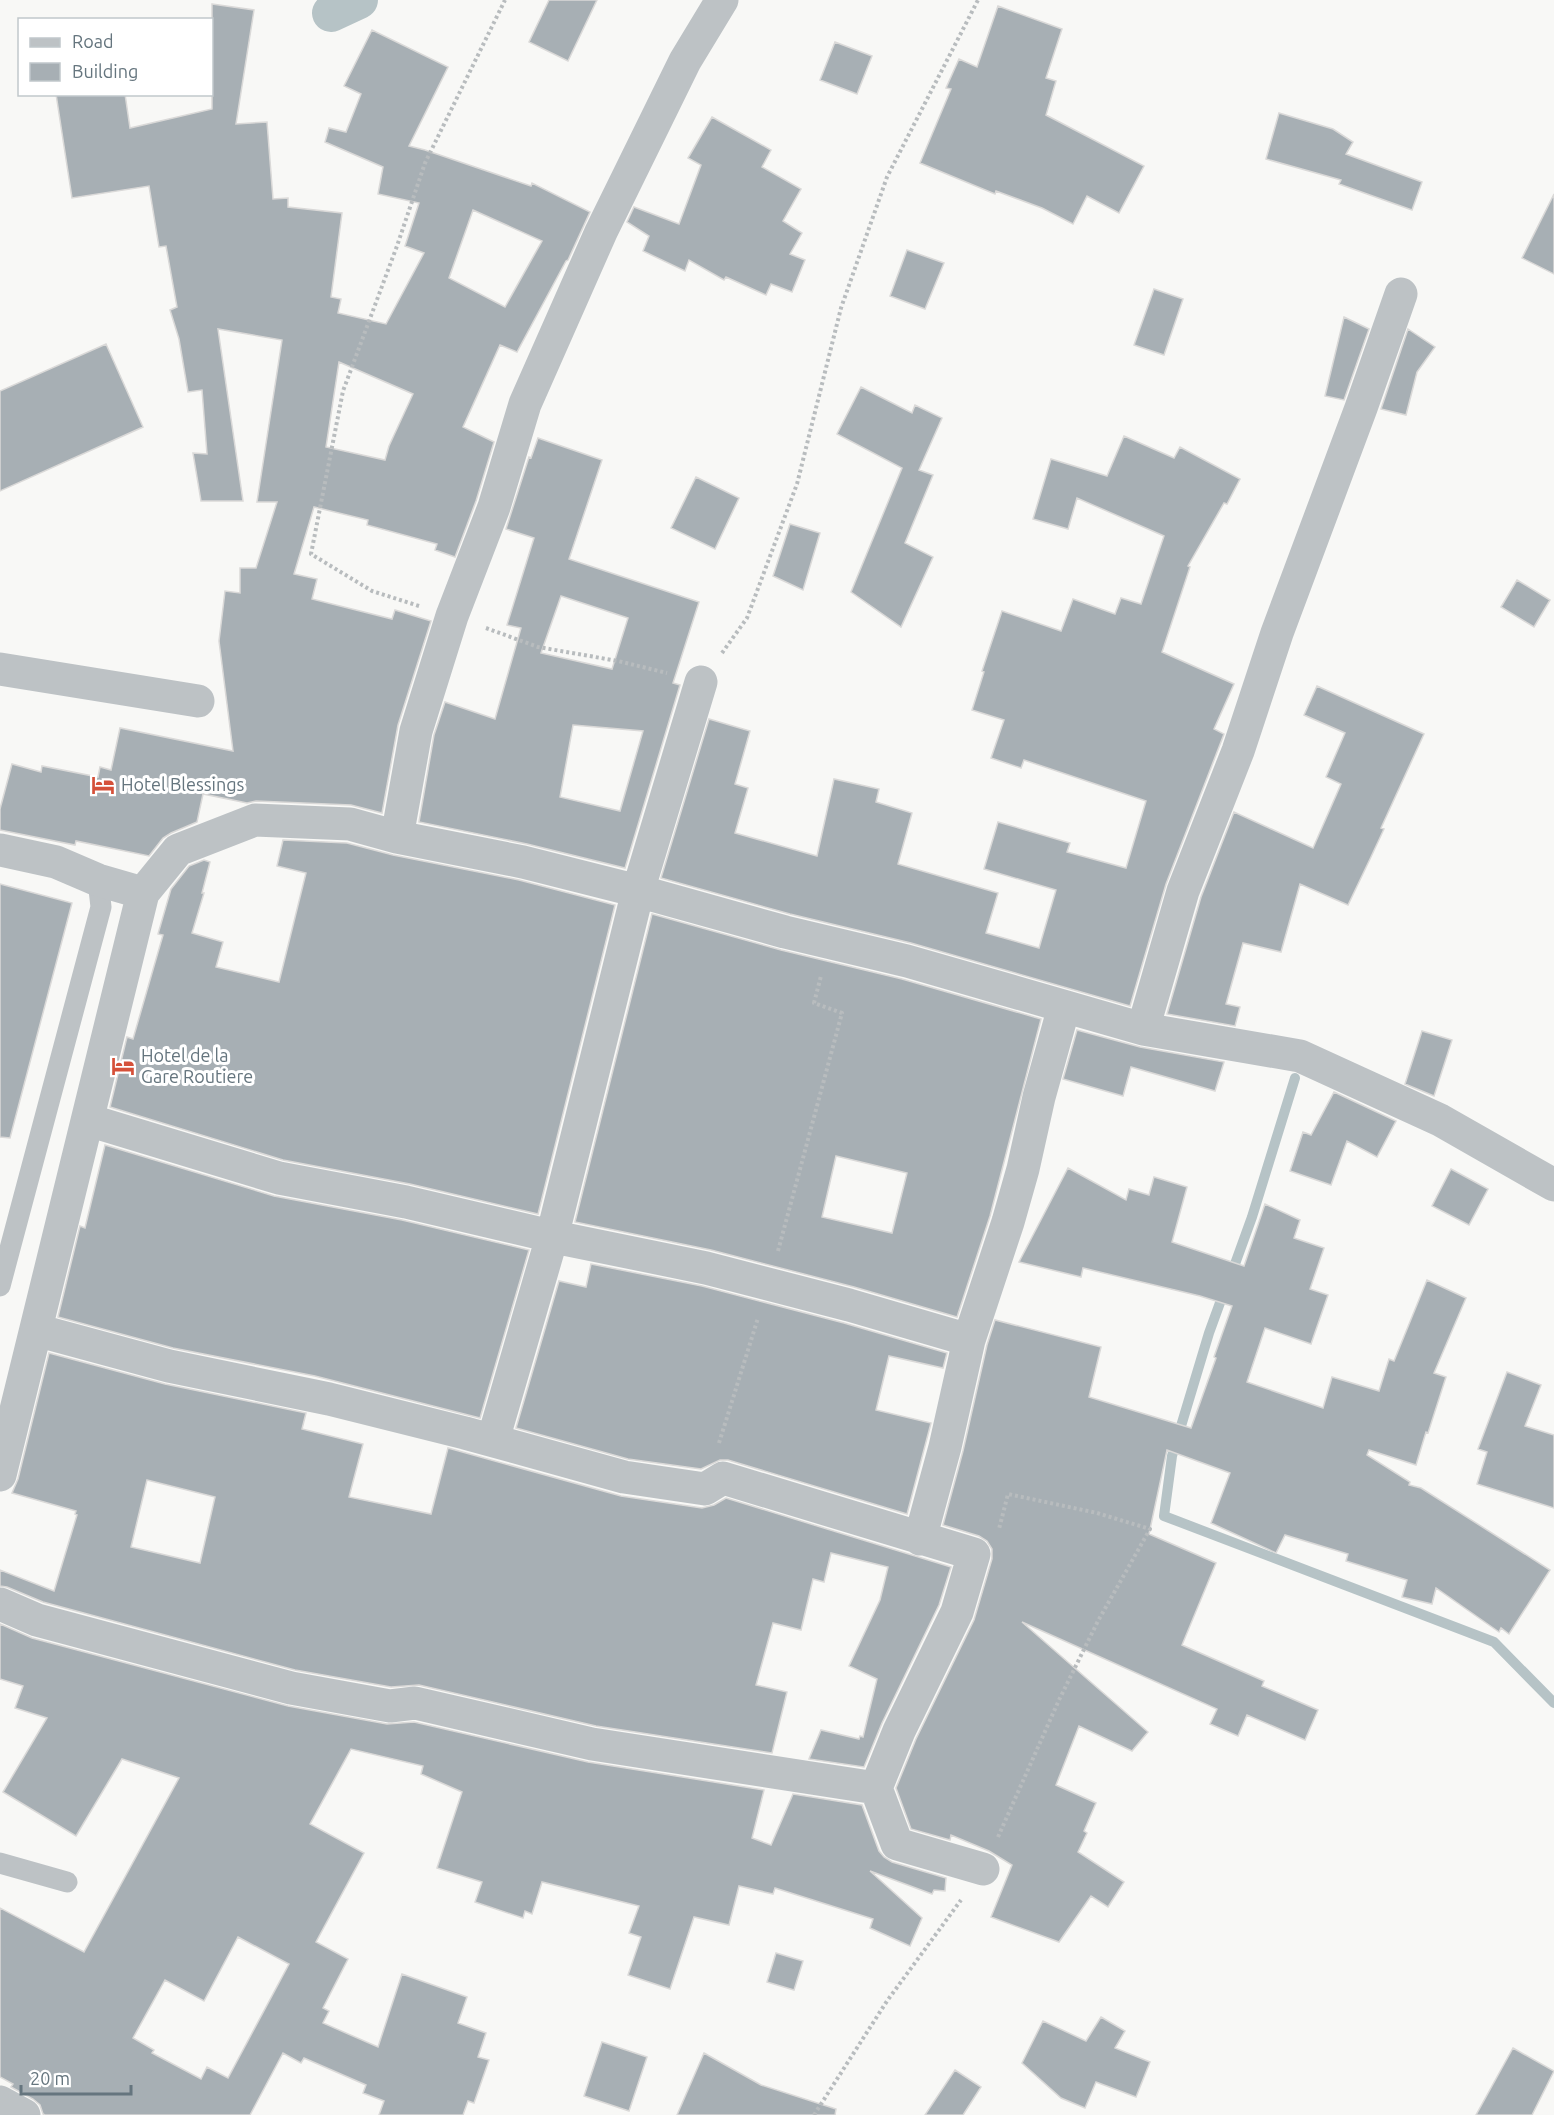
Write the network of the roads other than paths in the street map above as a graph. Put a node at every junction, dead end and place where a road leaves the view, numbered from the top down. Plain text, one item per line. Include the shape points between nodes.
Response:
1 (723, 0) edge
2 (1401, 294) dead end
3 (0, 669) edge
4 (701, 682) road end
5 (198, 701) dead end
6 (398, 837) junction
7 (0, 850) edge
8 (98, 880) junction
9 (638, 891) junction
10 (142, 893) junction
11 (1064, 1007) junction
12 (1143, 1029) junction
13 (88, 1120) junction
14 (1554, 1185) edge
15 (552, 1237) junction
16 (0, 1286) edge
17 (36, 1330) junction
18 (969, 1340) junction
19 (494, 1440) junction
20 (0, 1475) edge
21 (920, 1539) junction
22 (0, 1604) edge
23 (876, 1788) junction
24 (0, 1863) edge
25 (983, 1869) road end
26 (67, 1882) dead end
27 (0, 2102) edge
28 (24, 2115) edge

1 - 6 street via 685,61 601,232 525,404 494,507 452,616 416,731
2 - 12 street via 1238,750 1183,891
3 - 5 street
4 - 9 street
6 - 9 street via 523,862
6 - 10 street via 350,824 255,820 178,850
7 - 8 street via 56,862
8 - 10 street
8 - 16 lane via 101,907
9 - 11 street via 907,961
9 - 15 street
10 - 13 street
11 - 12 street
11 - 18 street via 1008,1222
12 - 14 street via 1300,1056 1440,1120
13 - 15 street via 279,1178 406,1202
13 - 17 street
15 - 18 street via 706,1268
15 - 19 street
17 - 19 street via 170,1366 329,1399
17 - 20 street
18 - 21 street
19 - 21 street via 624,1477 705,1490 723,1478
21 - 23 street via 974,1554 957,1612
22 - 23 street via 37,1620 291,1688 390,1706 415,1703 592,1744
23 - 25 street via 897,1844
24 - 26 lane
27 - 28 street

